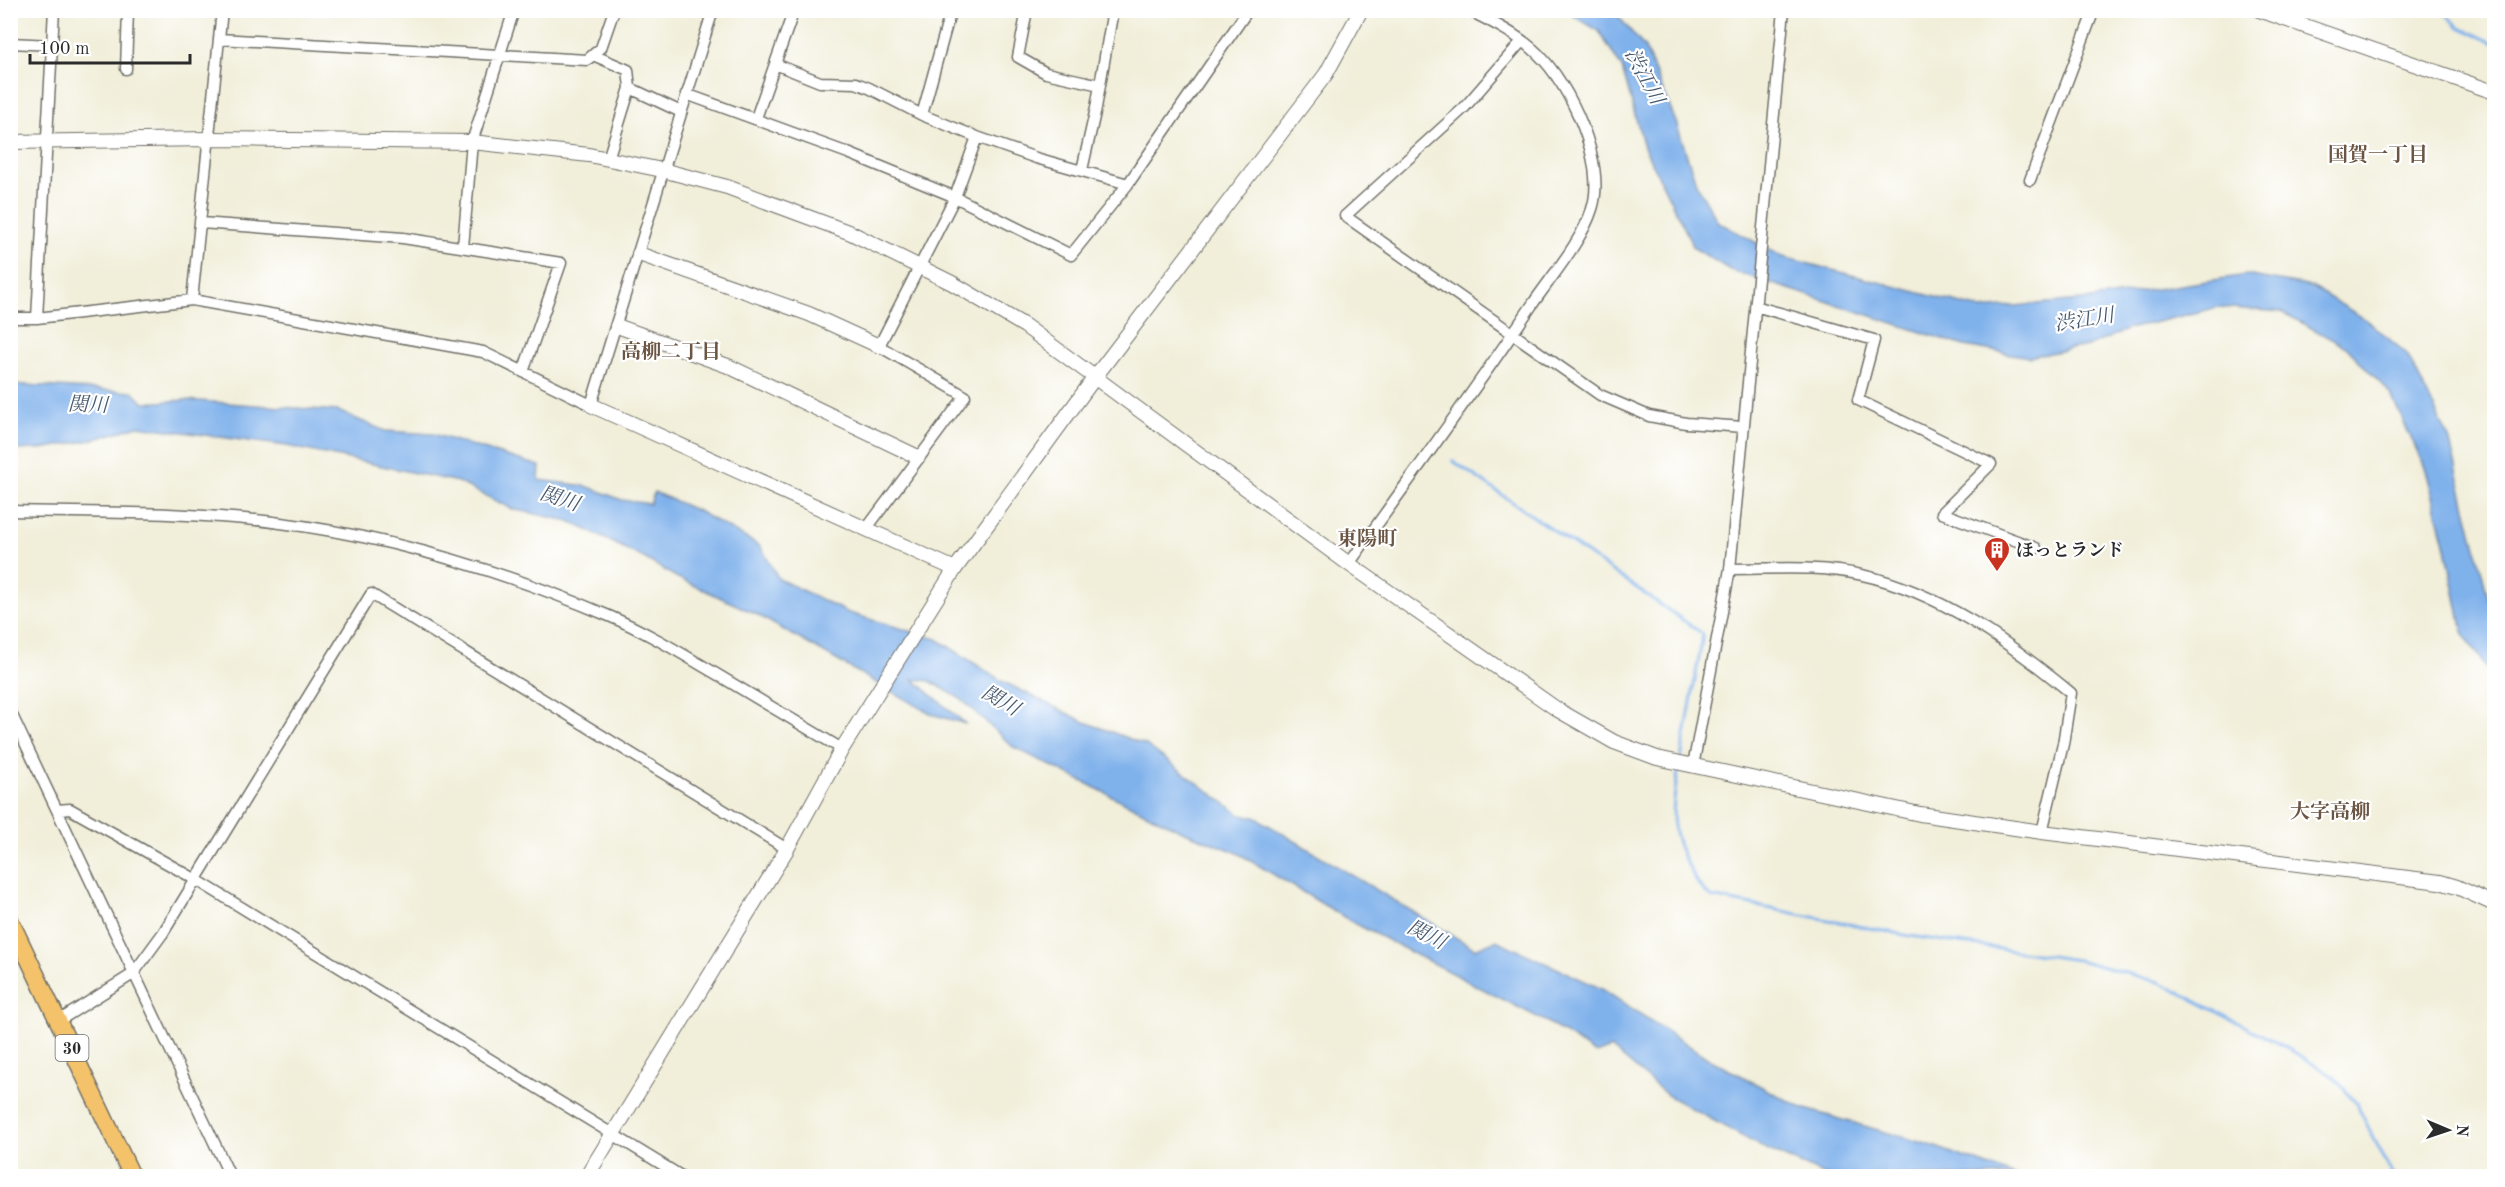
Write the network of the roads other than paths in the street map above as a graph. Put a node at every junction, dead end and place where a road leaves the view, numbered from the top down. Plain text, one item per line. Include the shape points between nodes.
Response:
1 (54, 10) edge
2 (128, 10) edge
3 (222, 10) edge
4 (514, 10) edge
5 (614, 10) edge
6 (713, 10) edge
7 (794, 10) edge
8 (951, 10) edge
9 (1027, 10) edge
10 (1113, 10) edge
11 (1248, 10) edge
12 (1361, 10) edge
13 (1467, 10) edge
14 (1784, 10) edge
15 (2094, 10) edge
16 (2259, 10) edge
17 (219, 39) junction
18 (1522, 42) junction
19 (10, 43) edge
20 (52, 45) junction
21 (500, 55) junction
22 (593, 55) junction
23 (776, 64) junction
24 (126, 69) dead end
25 (1100, 85) junction
26 (630, 88) junction
27 (2494, 92) edge
28 (686, 94) junction
29 (681, 112) junction
30 (922, 115) junction
31 (756, 118) junction
32 (977, 136) junction
33 (209, 139) junction
34 (10, 142) edge
35 (472, 142) junction
36 (49, 144) junction
37 (608, 159) junction
38 (662, 170) junction
39 (1082, 170) junction
40 (2030, 180) dead end
41 (1128, 184) junction
42 (955, 197) junction
43 (201, 223) junction
44 (463, 247) junction
45 (639, 254) junction
46 (920, 266) junction
47 (192, 300) junction
48 (1755, 306) junction
49 (10, 318) edge
50 (37, 318) junction
51 (617, 326) junction
52 (1512, 335) junction
53 (879, 346) junction
54 (523, 372) junction
55 (1095, 378) junction
56 (591, 405) junction
57 (1744, 427) junction
58 (918, 457) junction
59 (10, 511) edge
60 (867, 528) junction
61 (2036, 548) dead end
62 (1349, 564) junction
63 (1730, 569) junction
64 (952, 574) junction
65 (10, 711) edge
66 (842, 749) junction
67 (1693, 766) junction
68 (57, 810) junction
69 (2042, 832) junction
70 (787, 849) junction
71 (195, 879) junction
72 (2494, 904) edge
73 (10, 921) edge
74 (133, 974) junction
75 (60, 1020) junction
76 (611, 1136) junction
77 (132, 1176) edge
78 (230, 1176) edge
79 (587, 1176) edge
80 (681, 1176) edge

1 - 20 street
2 - 24 street
3 - 17 street
4 - 21 street
5 - 22 street via 602,48
6 - 28 street
7 - 23 street
8 - 30 street
9 - 25 street via 1018,57 1046,73
10 - 25 street
11 - 41 street
12 - 55 street via 1326,74
13 - 18 street
14 - 48 street
15 - 40 street
16 - 27 street
17 - 21 street
17 - 33 street
18 - 52 street via 1551,68 1571,101 1584,130 1595,179 1592,209 1580,233
18 - 52 street via 1464,108 1346,216
19 - 20 street
20 - 36 street
21 - 22 street via 587,60
21 - 35 street
22 - 26 street via 628,70
23 - 30 street via 820,82 856,83
23 - 31 street
25 - 39 street
26 - 29 street
26 - 37 street
28 - 29 street
28 - 31 street
29 - 38 street
30 - 32 street
31 - 42 street
32 - 39 street
32 - 42 street
33 - 35 street
33 - 36 street
33 - 43 street
34 - 36 street
35 - 37 street
35 - 44 street
36 - 50 street
37 - 38 street
38 - 45 street
38 - 46 street via 780,206 851,233
39 - 41 street
41 - 42 street via 1071,255
42 - 46 street
43 - 44 street via 403,238
43 - 47 street
44 - 54 street via 561,263
45 - 51 street
45 - 53 street via 809,314
46 - 53 street
46 - 55 street via 1025,326
47 - 50 street
47 - 54 street via 483,352
48 - 57 street
48 - 61 street via 1874,340 1858,400 1990,464 1942,513
49 - 50 street
51 - 56 street
51 - 58 street via 728,366
52 - 57 street via 1600,395 1649,416
52 - 62 street
53 - 58 street via 965,396
54 - 56 street
55 - 62 street
55 - 64 street
56 - 60 street
57 - 63 street
58 - 60 street
59 - 66 street via 211,516 273,522 339,532 455,562 525,584 636,629
60 - 64 street
62 - 67 street via 1558,710 1614,742
63 - 67 street
63 - 69 street via 1826,569 1903,588 1943,605 1995,635 2071,693
64 - 66 street
65 - 68 street
66 - 70 street
67 - 69 street via 1920,814
68 - 71 street via 70,809
68 - 74 street
69 - 72 street via 2440,882
70 - 71 street via 371,594
70 - 76 street
71 - 74 street
71 - 76 street
73 - 75 main road, 30
74 - 75 street
74 - 78 street
75 - 77 main road, 30
76 - 79 street
76 - 80 street

